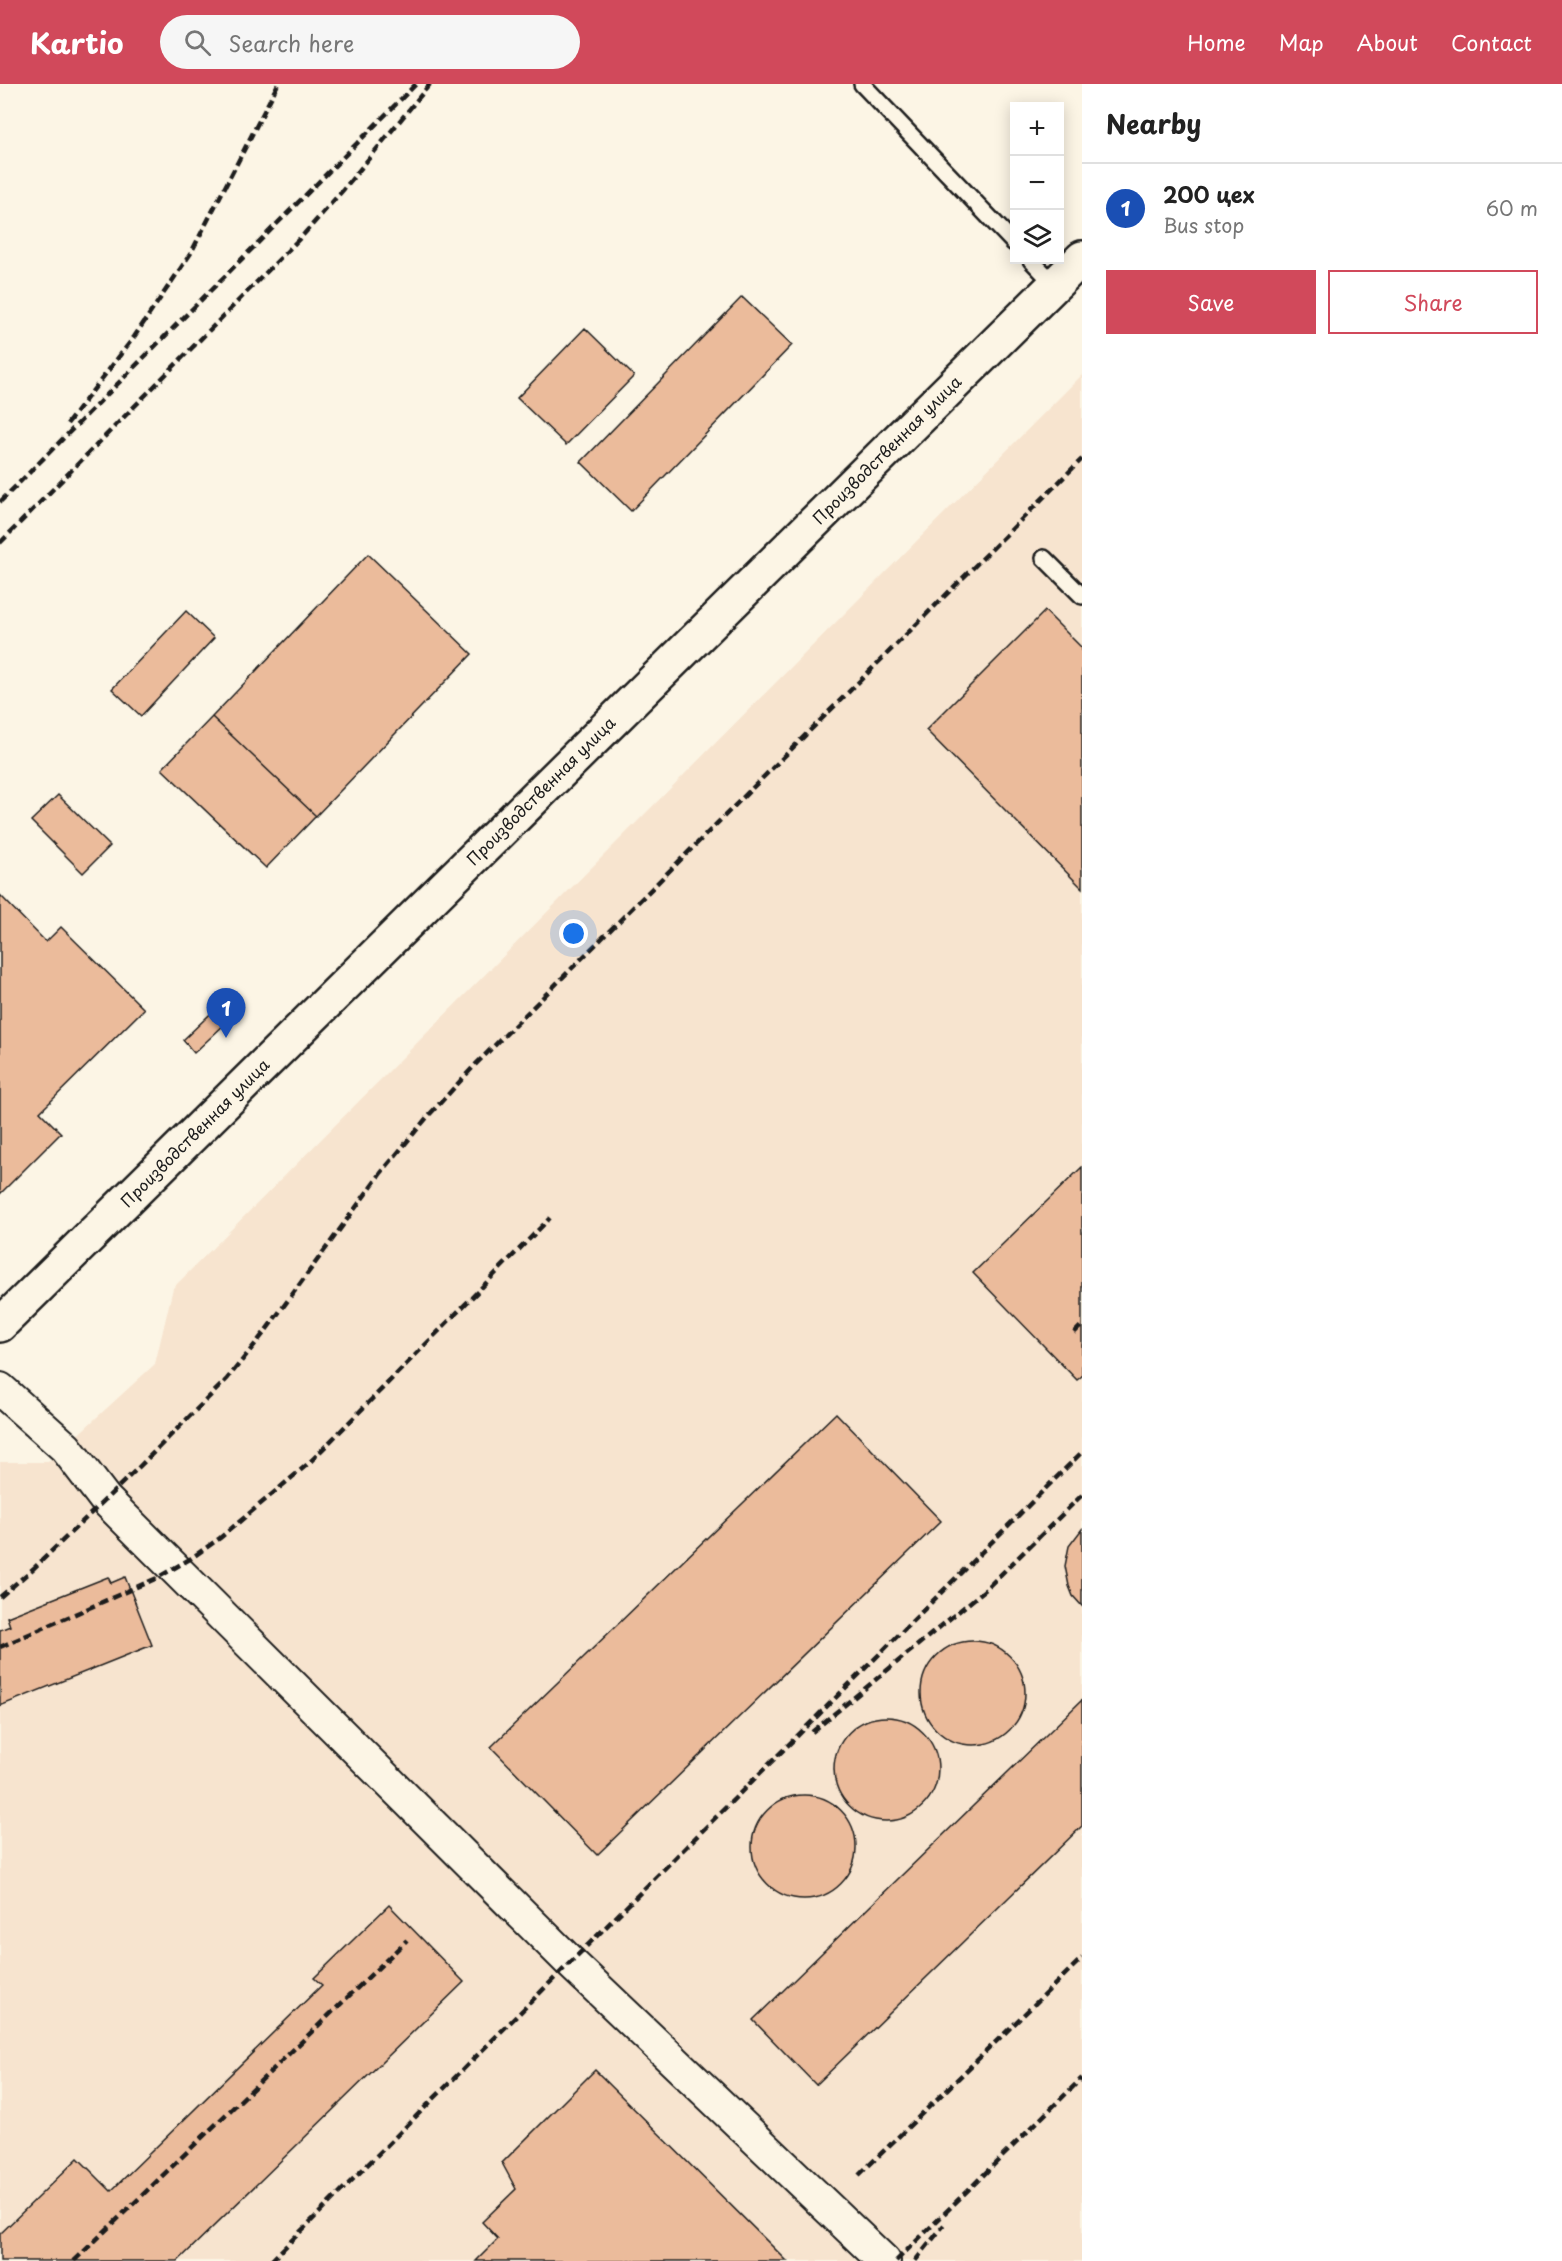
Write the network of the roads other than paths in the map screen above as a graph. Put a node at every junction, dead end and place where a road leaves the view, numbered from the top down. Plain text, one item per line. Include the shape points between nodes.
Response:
1 (862, 84) edge
2 (1010, 239) edge
3 (1082, 258) edge
4 (1035, 264) edge
5 (1055, 285) junction
6 (1044, 558) dead end
7 (1082, 596) edge
8 (0, 1325) edge
9 (0, 1389) edge
10 (884, 2261) edge

1 - 2 lane
3 - 5 main road, Производственная улица
4 - 5 lane
5 - 8 main road, Производственная улица
6 - 7 lane
9 - 10 street via 66,1448 105,1499 570,1962

